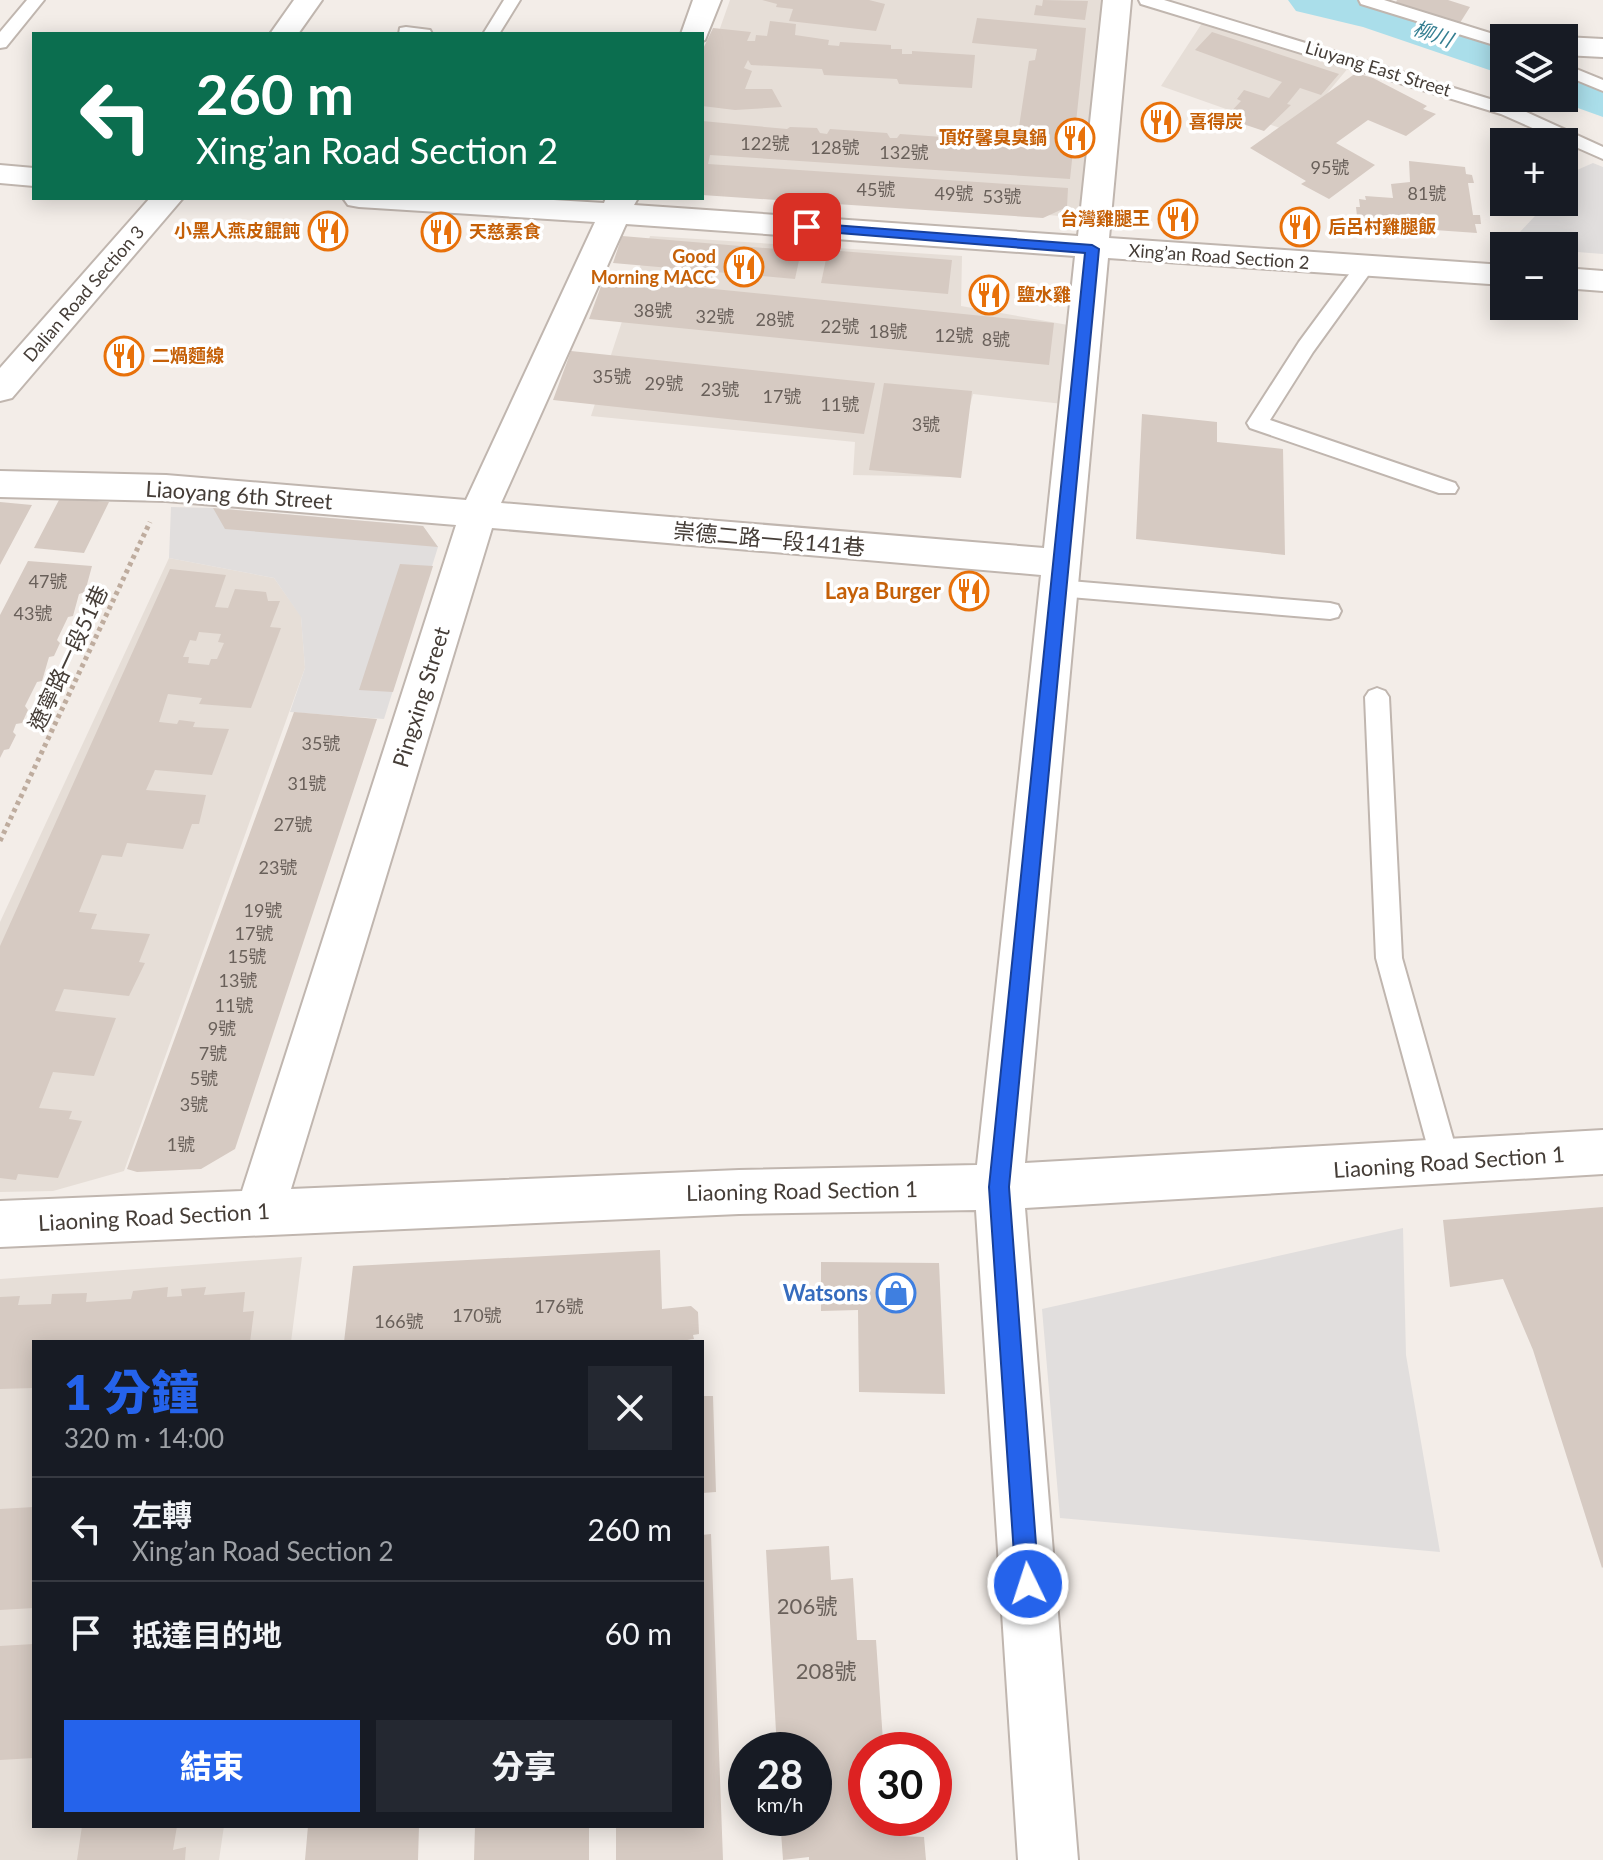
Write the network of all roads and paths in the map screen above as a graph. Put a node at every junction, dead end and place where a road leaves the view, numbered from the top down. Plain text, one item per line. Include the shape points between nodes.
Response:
1 (36, 0) edge
2 (308, 0) edge
3 (512, 0) edge
4 (707, 0) edge
5 (1117, 0) edge
6 (1147, 0) edge
7 (1367, 0) edge
8 (285, 32) edge
9 (492, 32) edge
10 (696, 32) edge
11 (1490, 39) edge
12 (0, 43) edge
13 (1578, 47) edge
14 (1603, 48) edge
15 (1578, 75) edge
16 (1603, 86) edge
17 (1603, 154) edge
18 (0, 174) edge
19 (32, 177) edge
20 (165, 200) edge
21 (433, 200) edge
22 (619, 205) edge
23 (1092, 249) junction
24 (1365, 266) junction
25 (1490, 274) edge
26 (1578, 279) edge
27 (1603, 281) edge
28 (0, 390) edge
29 (0, 484) edge
30 (166, 488) junction
31 (1447, 488) dead end
32 (478, 514) junction
33 (1059, 576) junction
34 (1330, 611) dead end
35 (1377, 697) dead end
36 (0, 841) edge
37 (1603, 1152) edge
38 (1446, 1163) junction
39 (999, 1187) junction
40 (260, 1211) junction
41 (0, 1224) edge
42 (1048, 1860) edge

1 - 12 lane
2 - 8 street
3 - 9 lane
4 - 10 street
5 - 23 street
6 - 17 lane, Liuyang East Street via 1507,110
7 - 11 lane
13 - 14 street
15 - 16 lane
18 - 19 street
20 - 28 street, Dalian Road Section 3
21 - 22 street, Xing’an Road Section 2
22 - 23 street, Xing’an Road Section 2
22 - 32 street, Pingxing Street
23 - 24 street, Xing’an Road Section 2
23 - 33 street
24 - 25 street, Xing’an Road Section 2
24 - 31 lane via 1257,423
26 - 27 street
29 - 30 street, Liaoyang 6th Street
30 - 32 street, Liaoyang 6th Street
30 - 36 path, 遼寧路一段51巷
32 - 33 street, 崇德二路一段141巷
32 - 40 street, Pingxing Street
33 - 34 lane
33 - 39 street
35 - 38 lane via 1389,958
37 - 38 street, Liaoning Road Section 1
38 - 39 street, Liaoning Road Section 1
39 - 40 street, Liaoning Road Section 1
39 - 42 street
40 - 41 street, Liaoning Road Section 1

